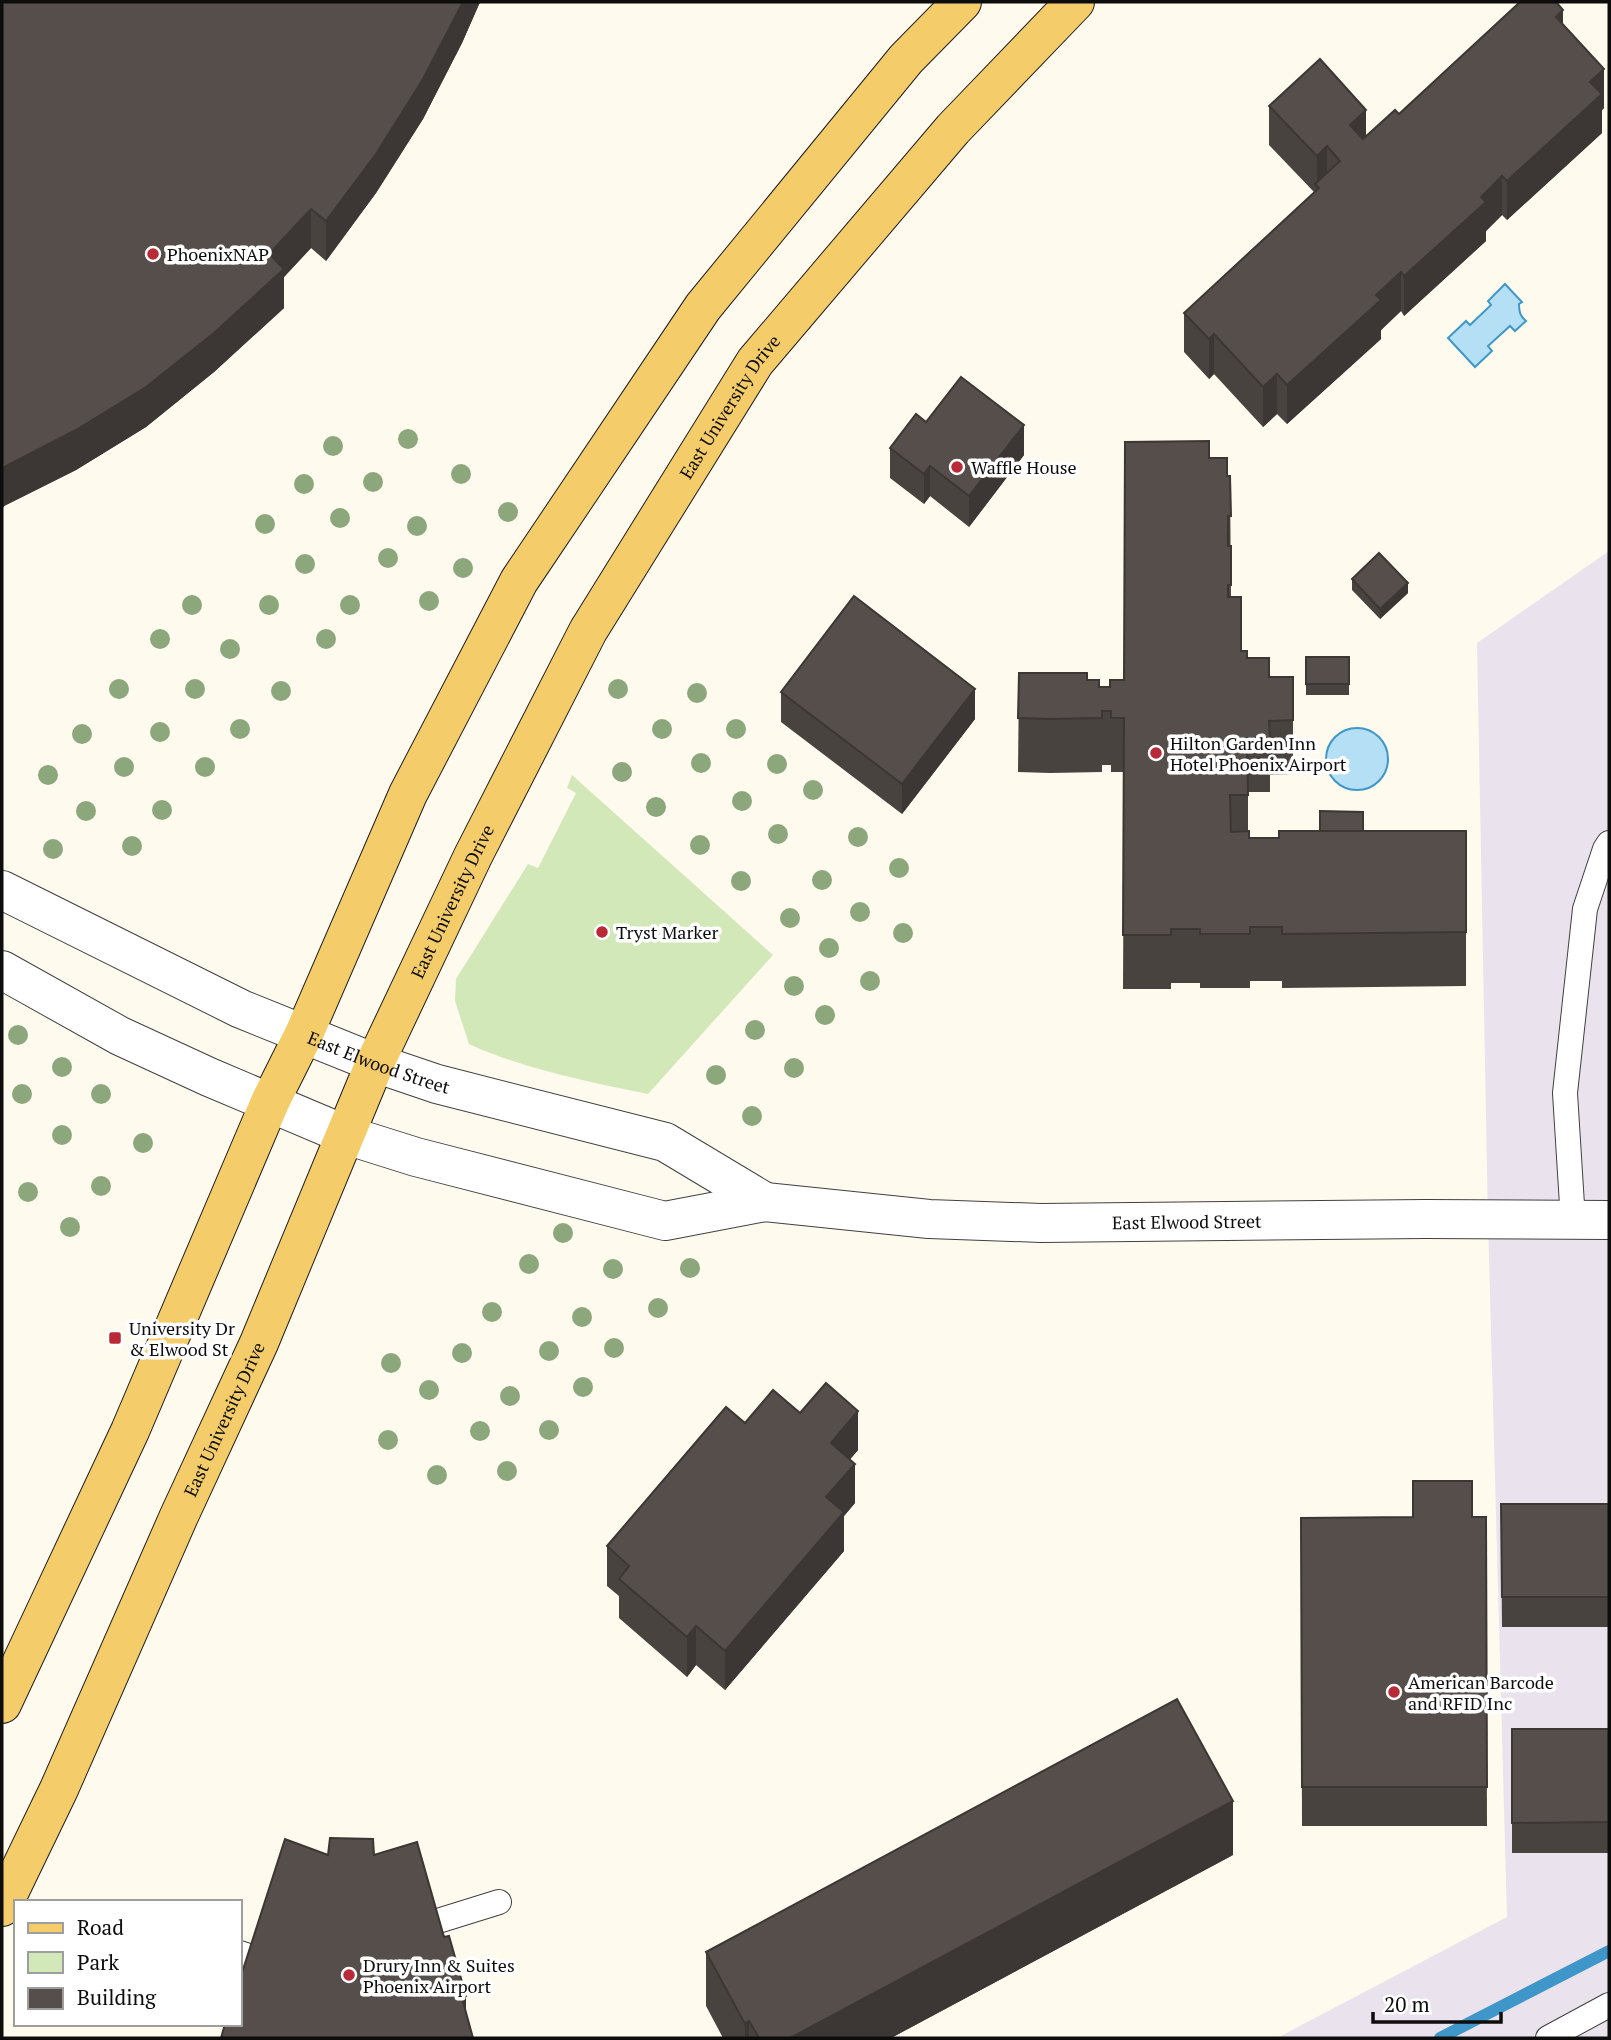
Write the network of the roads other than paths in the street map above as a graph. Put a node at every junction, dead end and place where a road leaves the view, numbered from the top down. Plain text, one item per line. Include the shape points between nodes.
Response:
1 (962, 2) edge
2 (1075, 2) edge
3 (1609, 843) edge
4 (2, 890) edge
5 (2, 970) edge
6 (304, 1034) junction
7 (375, 1063) junction
8 (271, 1102) junction
9 (346, 1135) junction
10 (765, 1202) junction
11 (1591, 1221) edge
12 (2, 1704) edge
13 (499, 1902) dead end
14 (2, 1907) edge
15 (425, 1924) edge
16 (242, 1954) edge
17 (263, 1961) edge
18 (1609, 2006) edge
19 (1548, 2038) edge

1 - 6 main road via 906,59 703,307 519,581 408,794
2 - 7 main road, East University Drive via 953,129 755,362 588,631 473,856
3 - 11 lane via 1585,909 1565,1093
4 - 6 street, East Elwood Street via 217,998
5 - 8 street, East Elwood Street via 120,1036
6 - 7 street, East Elwood Street
6 - 8 main road
7 - 9 main road, East University Drive
7 - 10 street, East Elwood Street via 437,1084 665,1142
8 - 9 street, East Elwood Street
8 - 12 main road via 130,1431
9 - 10 street, East Elwood Street via 665,1221
9 - 14 main road, East University Drive via 259,1343
10 - 11 street, East Elwood Street via 929,1219 1041,1223
13 - 15 lane
16 - 17 lane
18 - 19 lane

